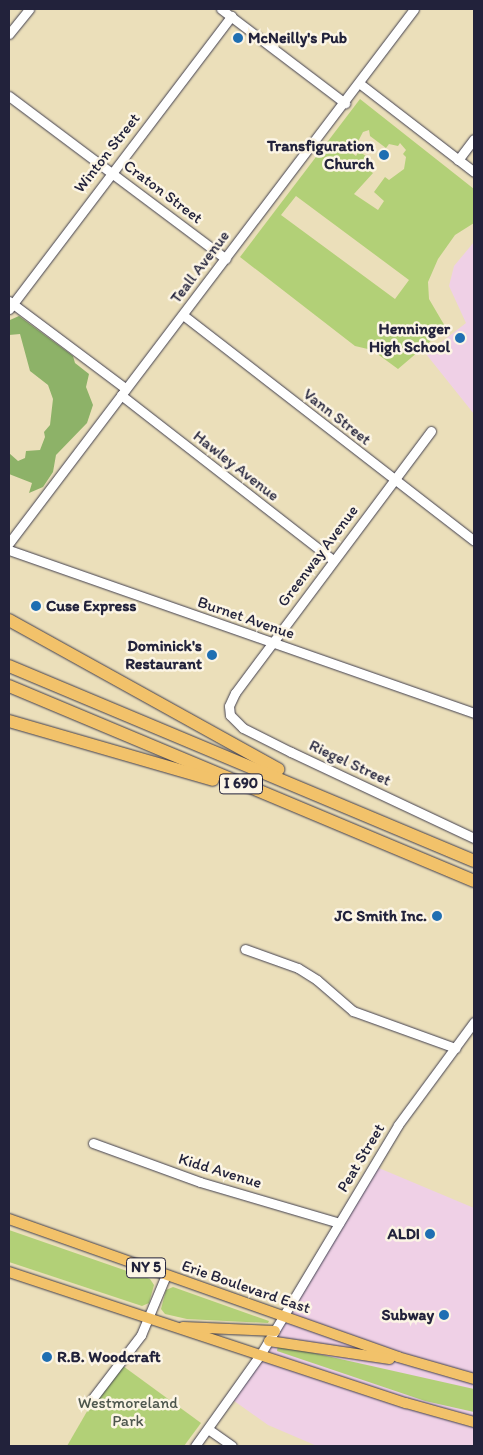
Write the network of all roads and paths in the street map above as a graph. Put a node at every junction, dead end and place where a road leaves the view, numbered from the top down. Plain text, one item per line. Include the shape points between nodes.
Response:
1 (29, 9) edge
2 (221, 9) edge
3 (414, 9) edge
4 (231, 16) junction
5 (9, 34) edge
6 (359, 83) junction
7 (9, 96) edge
8 (345, 102) junction
9 (474, 139) edge
10 (458, 160) junction
11 (112, 172) junction
12 (474, 172) edge
13 (226, 259) junction
14 (10, 305) edge
15 (183, 315) junction
16 (123, 392) junction
17 (431, 431) dead end
18 (394, 480) junction
19 (474, 541) edge
20 (9, 544) edge
21 (9, 550) edge
22 (333, 560) junction
23 (9, 620) edge
24 (9, 631) edge
25 (272, 643) junction
26 (55, 648) junction
27 (9, 666) edge
28 (9, 686) edge
29 (231, 702) joint
30 (474, 713) edge
31 (9, 721) edge
32 (323, 796) junction
33 (289, 805) junction
34 (474, 838) edge
35 (474, 861) edge
36 (474, 881) edge
37 (245, 948) dead end
38 (474, 1022) edge
39 (455, 1048) junction
40 (93, 1143) dead end
41 (9, 1219) edge
42 (339, 1223) junction
43 (9, 1272) edge
44 (166, 1275) junction
45 (283, 1316) junction
46 (150, 1319) junction
47 (177, 1328) junction
48 (275, 1331) junction
49 (269, 1341) junction
50 (260, 1355) junction
51 (418, 1363) junction
52 (474, 1379) edge
53 (89, 1403) dead end
54 (474, 1422) edge
55 (208, 1429) junction
56 (195, 1446) edge
57 (232, 1446) edge

1 - 5 street
2 - 4 street
3 - 6 street, Teall Avenue
4 - 8 street
4 - 11 street, Winton Street
6 - 8 street, Teall Avenue
6 - 10 street
7 - 11 street, Craton Street
8 - 13 street, Teall Avenue
9 - 10 street
10 - 12 street
11 - 13 street, Craton Street
11 - 14 street, Winton Street
13 - 15 street, Teall Avenue
14 - 16 street, Hawley Avenue
15 - 16 street, Teall Avenue
15 - 18 street, Vann Street
16 - 20 street, Teall Avenue
16 - 22 street, Hawley Avenue
17 - 18 street, Greenway Avenue
18 - 19 street, Vann Street
18 - 22 street, Greenway Avenue
21 - 25 street, Burnet Avenue
22 - 25 street, Greenway Avenue
23 - 26 highway
24 - 26 highway
25 - 29 street, Greenway Avenue
25 - 30 street, Burnet Avenue
26 - 32 highway via 164,704
27 - 32 highway, I 690
28 - 33 highway, I 690
29 - 34 street, Riegel Street via 232,720 243,728
31 - 33 highway via 148,759
32 - 35 highway, I 690
33 - 36 highway, I 690
37 - 39 street via 298,968 353,1011
38 - 39 street, Peat Street
39 - 42 street, Peat Street via 398,1125
40 - 42 street, Kidd Avenue via 200,1182
41 - 44 main road, Erie Boulevard East / NY 5
42 - 45 street, Peat Street
43 - 46 main road
44 - 45 main road, Erie Boulevard East / NY 5
44 - 46 street
45 - 48 street, Peat Street
45 - 51 main road, Erie Boulevard East / NY 5
46 - 47 main road
46 - 53 street
47 - 48 main road via 204,1325
47 - 50 main road
48 - 49 street, Peat Street
49 - 50 street, Peat Street
49 - 51 main road
50 - 54 main road via 430,1411
50 - 55 street, Peat Street
51 - 52 main road, Erie Boulevard East / NY 5
55 - 56 street, Peat Street
55 - 57 street

